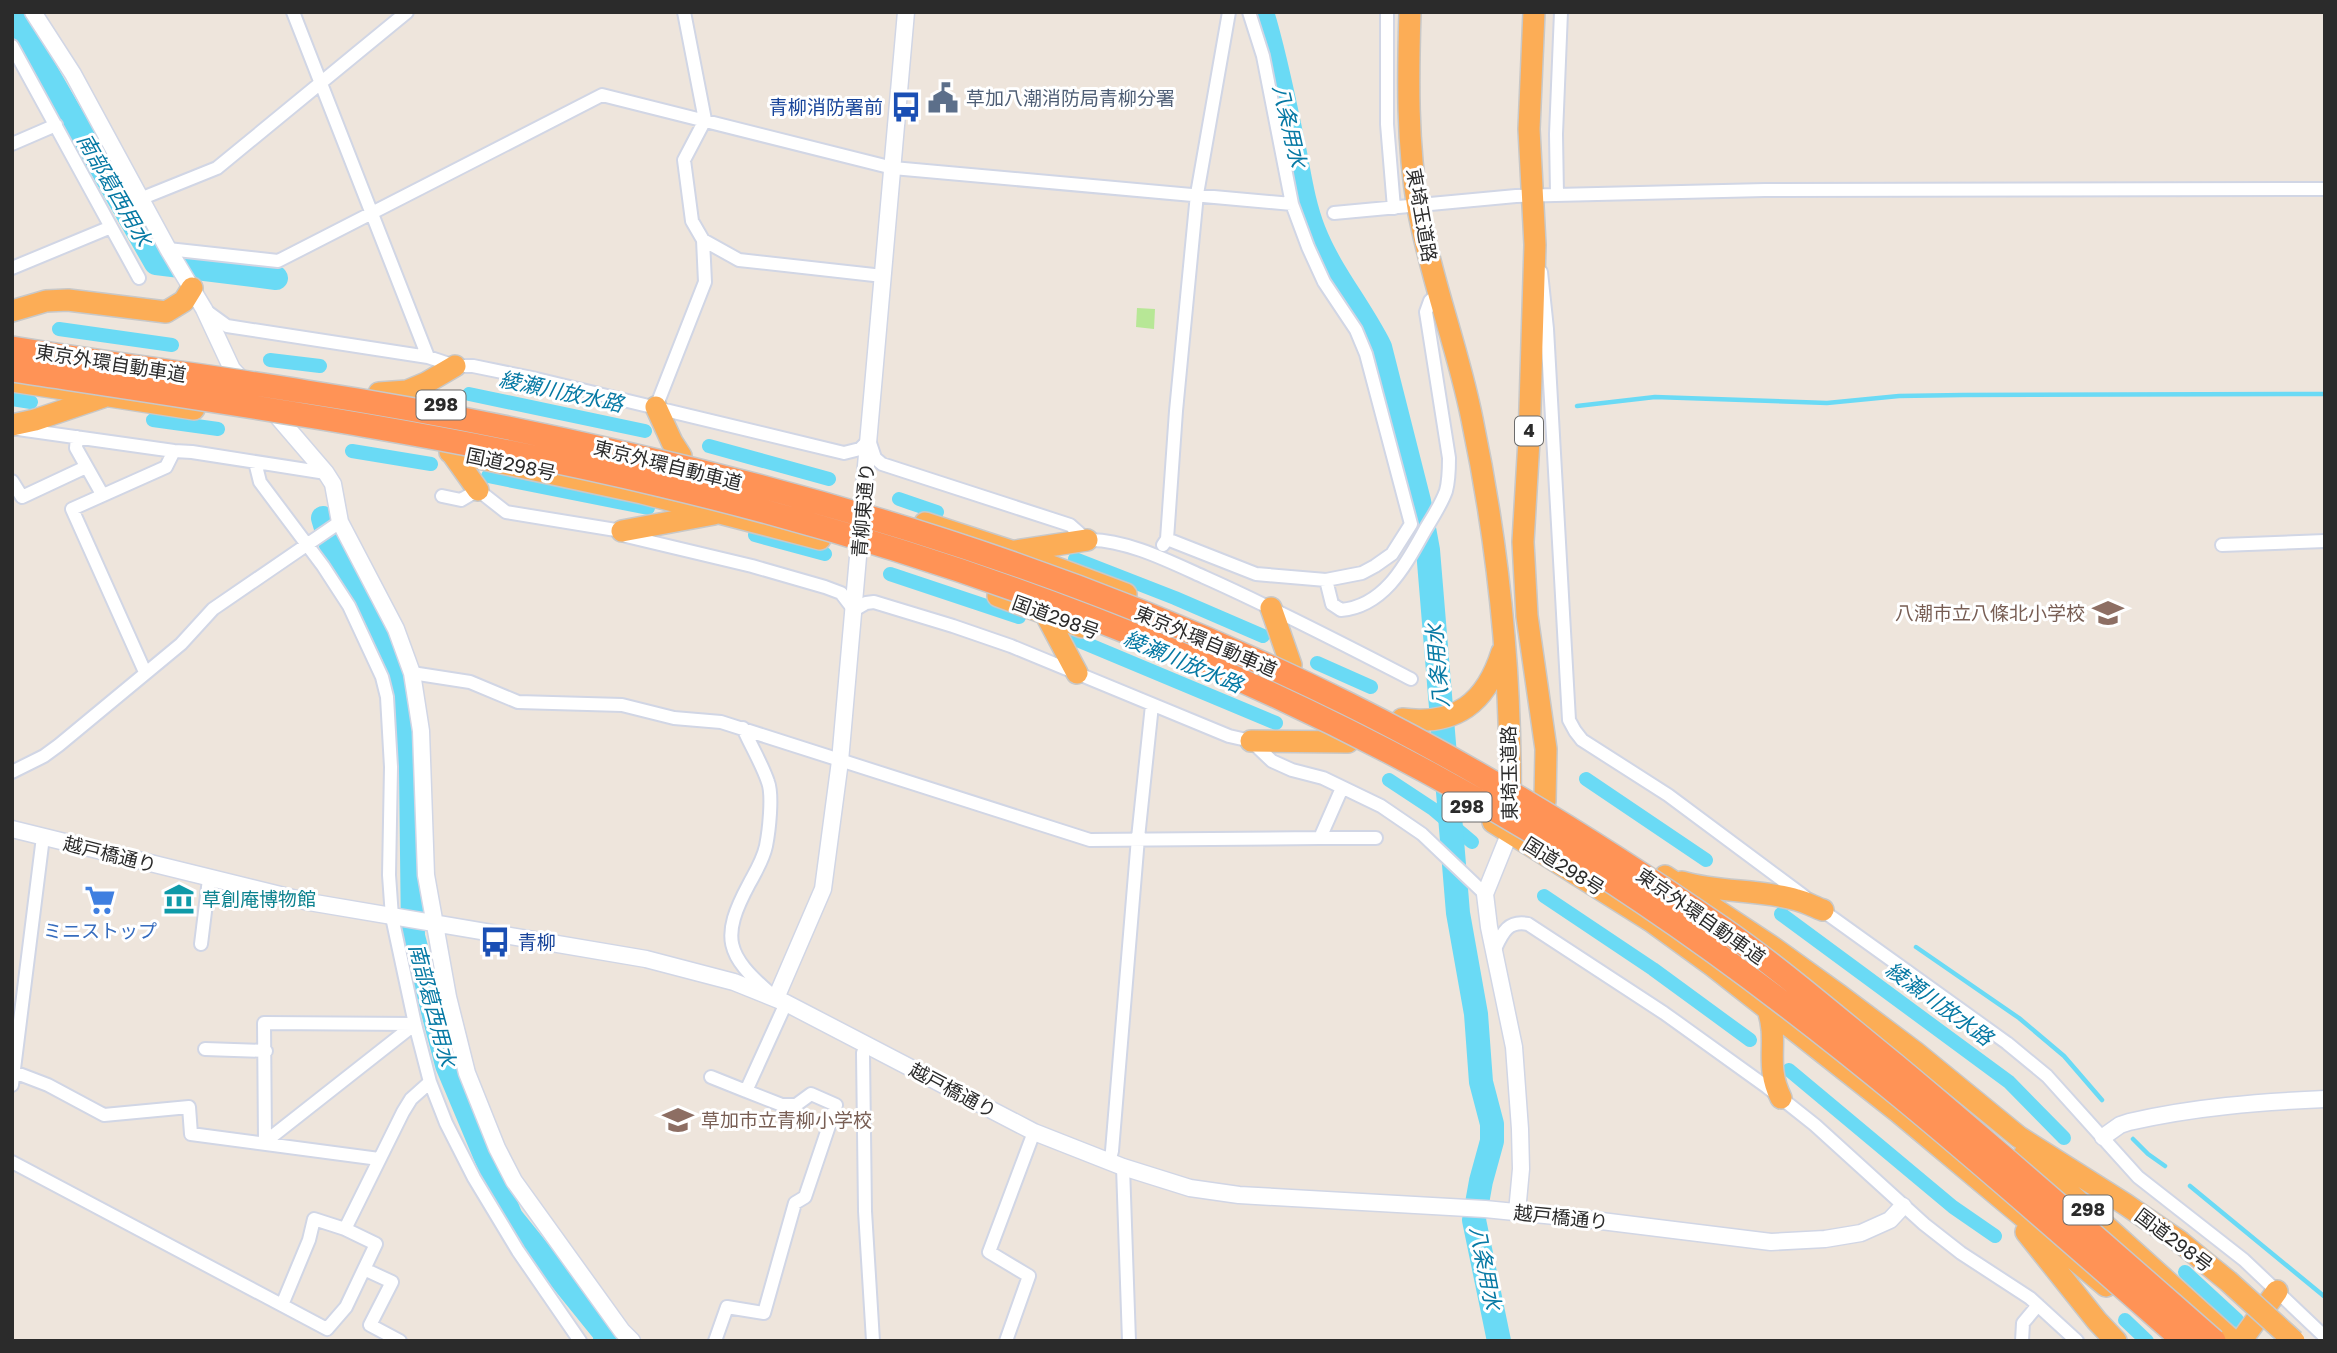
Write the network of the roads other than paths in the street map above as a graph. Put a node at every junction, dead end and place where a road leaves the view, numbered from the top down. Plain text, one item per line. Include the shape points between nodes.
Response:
1 (33, 12) edge
2 (293, 12) edge
3 (407, 12) edge
4 (684, 12) edge
5 (906, 12) edge
6 (1229, 12) edge
7 (1249, 12) edge
8 (1387, 12) edge
9 (1410, 12) edge
10 (1534, 12) edge
11 (1562, 12) edge
12 (12, 46) edge
13 (321, 83) junction
14 (705, 120) junction
15 (56, 125) junction
16 (12, 144) edge
17 (893, 168) junction
18 (2325, 189) edge
19 (1197, 194) junction
20 (1557, 195) junction
21 (1532, 196) junction
22 (140, 199) junction
23 (1293, 204) junction
24 (1418, 206) junction
25 (1394, 208) junction
26 (1334, 213) dead end
27 (372, 214) junction
28 (111, 227) junction
29 (703, 240) junction
30 (1535, 245) junction
31 (168, 249) junction
32 (12, 268) edge
33 (883, 276) junction
34 (139, 278) dead end
35 (190, 285) junction
36 (1438, 293) junction
37 (204, 309) junction
38 (12, 311) edge
39 (12, 337) edge
40 (12, 348) edge
41 (428, 357) junction
42 (455, 366) junction
43 (232, 369) junction
44 (12, 370) edge
45 (12, 382) edge
46 (379, 393) junction
47 (105, 396) junction
48 (656, 407) junction
49 (284, 422) junction
50 (12, 426) edge
51 (77, 437) junction
52 (869, 440) junction
53 (174, 451) junction
54 (451, 452) junction
55 (681, 456) junction
56 (255, 462) junction
57 (86, 467) junction
58 (326, 473) junction
59 (12, 481) edge
60 (478, 490) junction
61 (102, 494) junction
62 (442, 496) dead end
63 (862, 505) junction
64 (723, 513) junction
65 (340, 522) junction
66 (622, 531) junction
67 (1167, 538) junction
68 (1087, 540) junction
69 (2325, 541) edge
70 (306, 543) junction
71 (2222, 545) dead end
72 (859, 550) junction
73 (1014, 552) junction
74 (1159, 555) junction
75 (1326, 580) junction
76 (1271, 608) junction
77 (854, 610) junction
78 (1045, 613) junction
79 (1506, 639) junction
80 (1291, 664) junction
81 (145, 672) junction
82 (412, 673) junction
83 (1077, 673) junction
84 (1411, 679) dead end
85 (1152, 705) junction
86 (1402, 719) junction
87 (743, 728) junction
88 (1251, 741) junction
89 (1348, 742) junction
90 (840, 761) junction
91 (12, 772) edge
92 (1511, 781) junction
93 (1342, 788) junction
94 (1545, 801) junction
95 (12, 829) edge
96 (1510, 832) junction
97 (43, 837) junction
98 (1138, 838) junction
99 (1320, 838) junction
100 (1376, 838) dead end
101 (1666, 877) junction
102 (209, 879) junction
103 (1485, 894) junction
104 (1823, 911) junction
105 (395, 918) junction
106 (431, 923) junction
107 (201, 944) dead end
108 (1494, 951) junction
109 (781, 1001) junction
110 (1768, 1010) junction
111 (415, 1024) junction
112 (867, 1044) junction
113 (205, 1049) dead end
114 (266, 1051) junction
115 (14, 1072) edge
116 (710, 1077) dead end
117 (1945, 1077) junction
118 (430, 1082) junction
119 (12, 1085) edge
120 (746, 1091) junction
121 (1781, 1098) junction
122 (2325, 1099) edge
123 (1034, 1132) junction
124 (2103, 1138) junction
125 (265, 1142) junction
126 (379, 1158) junction
127 (12, 1162) edge
128 (1116, 1165) junction
129 (1999, 1198) junction
130 (1903, 1206) junction
131 (1517, 1212) junction
132 (345, 1229) junction
133 (364, 1269) junction
134 (2277, 1291) junction
135 (282, 1305) junction
136 (2038, 1305) junction
137 (2325, 1337) edge
138 (400, 1341) edge
139 (580, 1341) edge
140 (632, 1341) edge
141 (715, 1341) edge
142 (873, 1341) edge
143 (1006, 1341) edge
144 (1129, 1341) edge
145 (2022, 1341) edge
146 (2077, 1341) edge
147 (2116, 1341) edge
148 (2167, 1341) edge
149 (2184, 1341) edge
150 (2214, 1341) edge
151 (2233, 1341) edge
152 (2241, 1341) edge
153 (2294, 1341) edge

1 - 22 street via 73,74
2 - 13 street
3 - 13 street
4 - 14 street
5 - 17 street, 青柳東通り
6 - 19 street
7 - 23 street via 1263,56
8 - 25 street via 1387,124
9 - 24 highway, 東埼玉道路 via 1408,78
10 - 21 highway, 東埼玉道路 / 4 via 1529,129
11 - 20 street
12 - 15 street
13 - 22 street via 217,168
13 - 27 street
14 - 17 street
14 - 27 street via 602,95
14 - 29 street via 684,159 692,221
15 - 16 street
15 - 28 street
17 - 19 street
17 - 33 street, 青柳東通り
18 - 20 street
19 - 23 street
19 - 67 street
20 - 21 street
21 - 24 street
21 - 30 highway, 東埼玉道路 / 4
22 - 31 street
23 - 75 street via 1324,282 1366,354 1411,524 1392,554 1375,566
24 - 25 street
24 - 36 highway, 東埼玉道路
25 - 26 street
27 - 31 street via 278,261
27 - 41 street
28 - 32 street
28 - 34 street
29 - 33 street via 739,260
29 - 48 street via 705,282
30 - 94 highway, 東埼玉道路 / 4 via 1523,554 1544,729
30 - 104 street via 1546,304 1569,720 1583,740 1668,795
31 - 35 street
33 - 52 street, 青柳東通り
35 - 37 street
35 - 38 highway via 184,301 166,312 68,300
36 - 75 street via 1426,312 1450,458 1446,492 1409,560 1379,594 1341,610 1332,604
36 - 79 highway, 東埼玉道路 via 1472,419 1494,534
37 - 41 street via 227,326
37 - 43 street
39 - 43 highway, 国道298号 / 298
40 - 150 highway, 東京外環自動車道, bridge via 312,392 723,477 1002,560 1267,667 1344,702 1500,786 1727,932 1998,1152
41 - 42 street
42 - 46 highway via 407,391
42 - 48 street via 473,366
43 - 46 highway, 国道298号 / 298
43 - 49 street
44 - 149 highway, 東京外環自動車道, bridge via 450,440 737,504 966,572 1257,687 1473,798 1589,867 1706,946 1944,1132
45 - 47 highway, 国道298号 / 298
46 - 55 highway, 国道298号 / 298
47 - 49 highway, 国道298号 / 298
47 - 50 highway
48 - 52 street via 844,453 860,449
48 - 55 highway
49 - 54 highway, 国道298号 / 298
49 - 58 street
50 - 51 street
51 - 53 street
51 - 57 street via 76,448
52 - 63 street, 青柳東通り
52 - 68 street via 874,458 882,464 1070,525
53 - 56 street
53 - 61 street via 166,467
54 - 60 highway
54 - 64 highway, 国道298号 / 298
55 - 63 highway, 国道298号 / 298
56 - 58 street
56 - 70 street via 260,482
57 - 59 street via 22,497
57 - 61 street
58 - 65 street via 333,484
60 - 62 street via 461,500
60 - 66 street via 506,512
61 - 81 street via 72,509
63 - 72 street, 青柳東通り
63 - 73 highway, 国道298号 / 298
64 - 66 highway
64 - 72 highway, 国道298号 / 298
65 - 70 street
65 - 82 street via 396,629
66 - 77 street via 626,536 825,587 841,593
67 - 74 street
67 - 75 street via 1256,574
68 - 73 highway
68 - 74 street via 1100,539
69 - 71 street
70 - 81 street via 213,609 181,644
70 - 105 street via 349,606 387,697 389,875
72 - 77 street, 青柳東通り
72 - 78 highway, 国道298号 / 298
73 - 80 highway, 国道298号 / 298
74 - 76 street
76 - 80 highway
76 - 84 street
77 - 83 street via 866,603 889,606
77 - 90 street, 青柳東通り
78 - 83 highway
78 - 89 highway, 国道298号 / 298 via 1238,690
79 - 86 highway via 1496,671 1463,710 1444,719
79 - 92 highway, 東埼玉道路
80 - 86 highway, 国道298号 / 298
81 - 91 street via 59,745
82 - 87 street via 470,682 518,702 622,705
82 - 106 street via 421,731
83 - 85 street
85 - 88 street
85 - 98 street
86 - 92 highway, 国道298号 / 298
87 - 90 street
87 - 109 street via 770,789 764,853 738,905 730,946 752,977
88 - 89 highway
88 - 93 street via 1272,761
89 - 96 highway, 国道298号 / 298
90 - 98 street via 1090,840
90 - 109 street, 青柳東通り via 823,889
92 - 94 highway, 国道298号 / 298
92 - 96 highway, 東埼玉道路
93 - 99 street
93 - 103 street via 1381,806 1423,834
94 - 96 highway, 東埼玉道路
94 - 101 highway, 国道298号 / 298
95 - 97 street, 越戸橋通り
96 - 103 street
96 - 110 highway, 国道298号 / 298 via 1651,921
97 - 102 street, 越戸橋通り
97 - 115 street
98 - 99 street
98 - 128 street via 1113,1137
99 - 100 street
101 - 104 highway via 1696,886 1799,900
101 - 117 highway, 国道298号 / 298 via 1771,946
102 - 105 street, 越戸橋通り
102 - 107 street
103 - 108 street
104 - 124 street via 2007,1043 2047,1076
105 - 106 street, 越戸橋通り
105 - 111 street
106 - 109 street, 越戸橋通り via 667,963
106 - 140 street via 467,1073 497,1148 526,1198
108 - 121 street via 1507,928 1518,922 1528,925 1675,1020
108 - 131 street via 1519,1094
109 - 112 street, 越戸橋通り
109 - 120 street
110 - 121 highway via 1773,1083
110 - 129 highway, 国道298号 / 298
111 - 114 street via 264,1023
111 - 118 street
111 - 125 street
112 - 123 street, 越戸橋通り
112 - 142 street via 863,1053 865,1211
113 - 114 street
114 - 125 street
115 - 119 street
115 - 125 street via 104,1115 189,1107 191,1135
116 - 120 street
117 - 151 highway, 国道298号 / 298
117 - 153 highway, 国道298号 / 298, bridge via 2019,1137 2179,1241
118 - 126 street via 411,1099
118 - 139 street via 474,1178
120 - 141 street via 782,1105 796,1105 811,1094 836,1105 805,1197 795,1203 764,1313 727,1307
121 - 130 street
122 - 124 street via 2194,1110 2129,1122
123 - 128 street, 越戸橋通り
123 - 143 street via 989,1252 1029,1276
124 - 134 street via 2138,1177
125 - 126 street
126 - 132 street
127 - 135 street
128 - 131 street, 越戸橋通り via 1190,1188 1239,1195
128 - 144 street
129 - 147 highway, 国道298号 / 298
129 - 148 highway, 国道298号 / 298
130 - 131 street, 越戸橋通り via 1890,1220 1861,1233 1801,1242
130 - 136 street via 1961,1253
132 - 133 street via 376,1244
132 - 135 street via 314,1219
133 - 135 street via 346,1307 327,1329
133 - 138 street via 392,1282 370,1325
134 - 137 street
134 - 152 highway
136 - 145 street via 2023,1323
136 - 146 street

